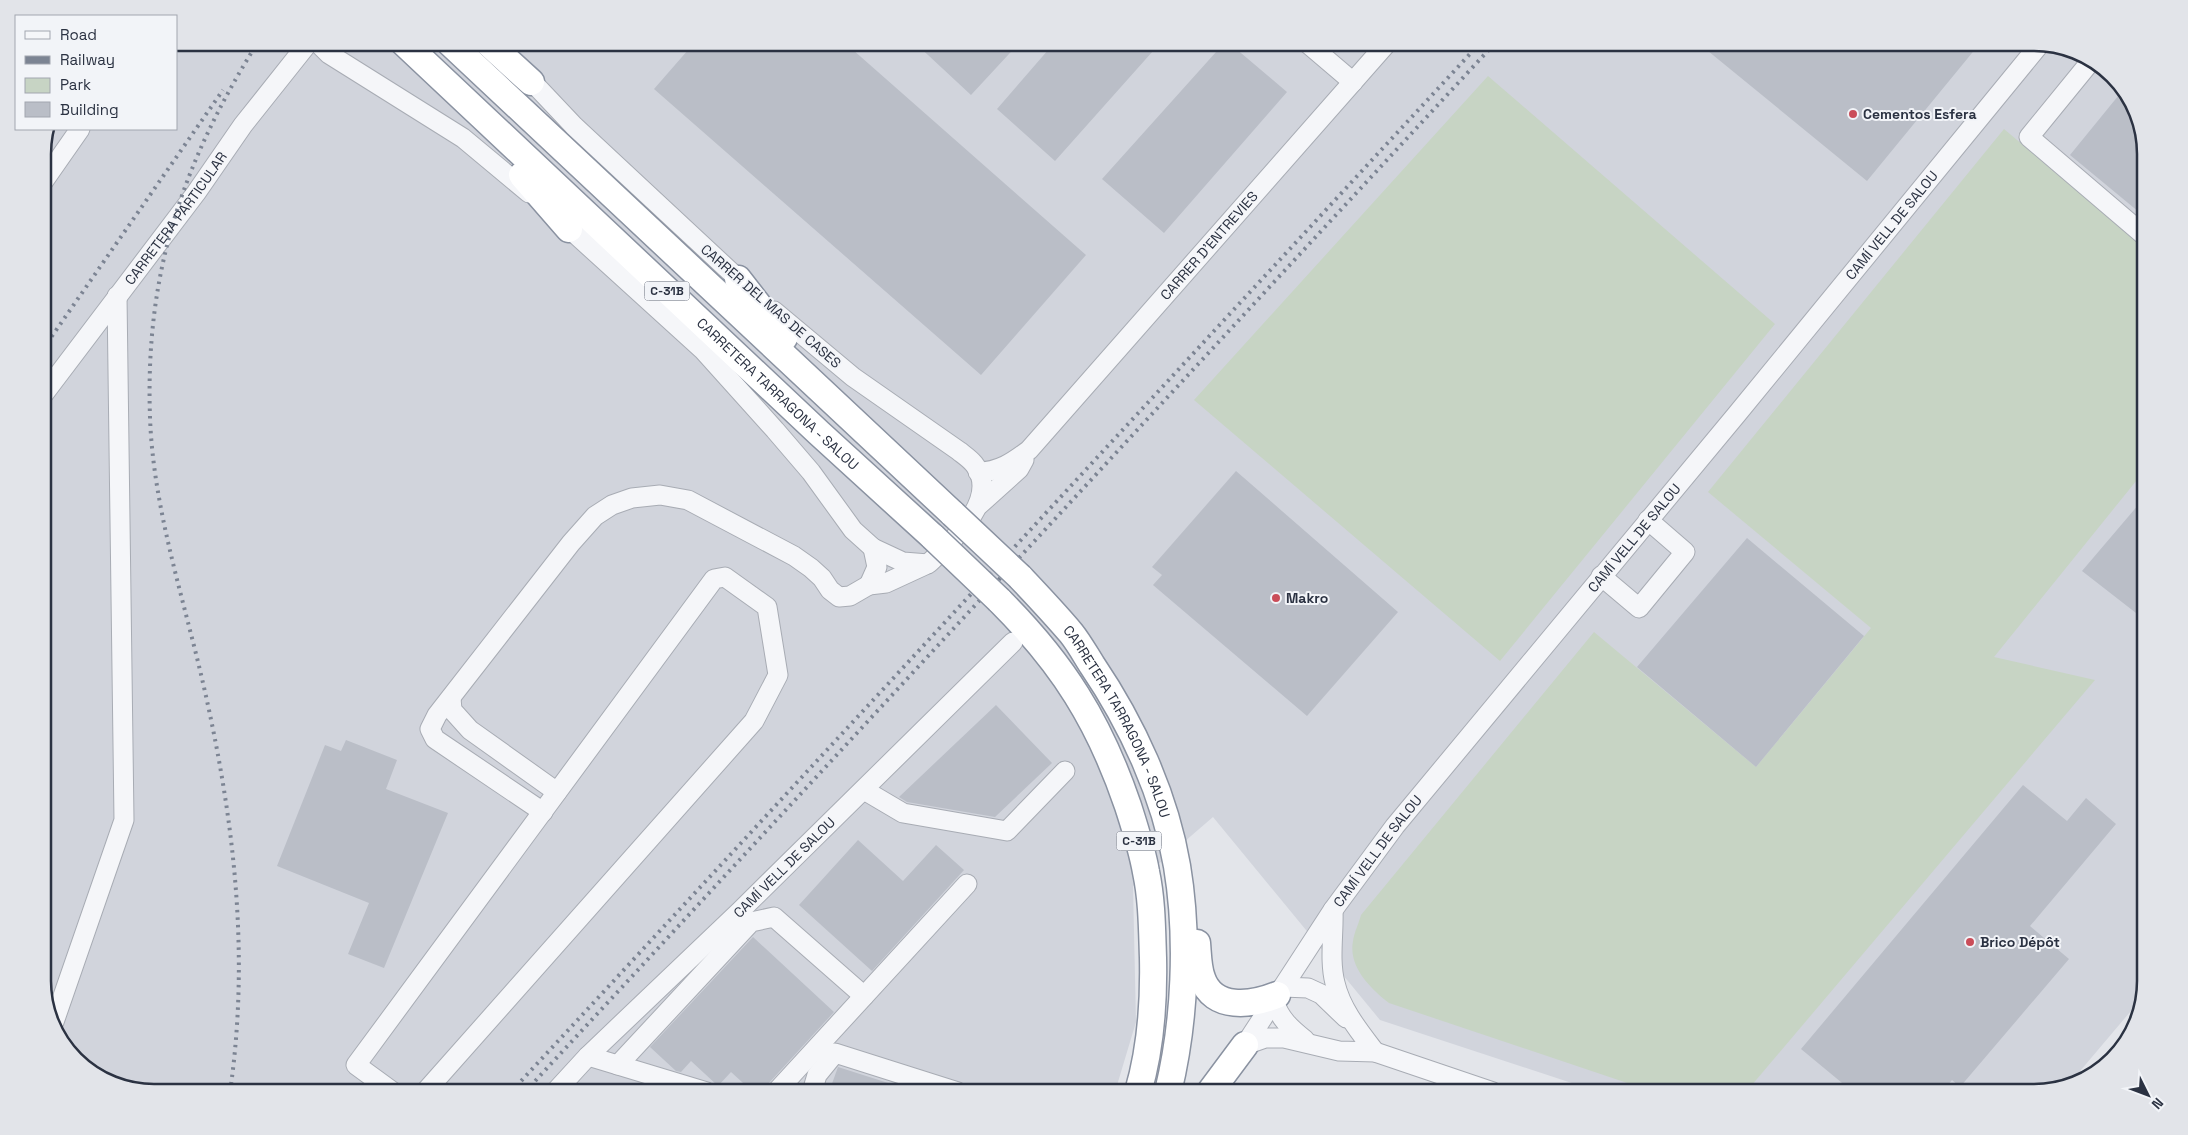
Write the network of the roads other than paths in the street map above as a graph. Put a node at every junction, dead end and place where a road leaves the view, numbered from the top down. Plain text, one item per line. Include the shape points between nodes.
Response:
1 (301, 51) edge
2 (327, 51) edge
3 (412, 51) edge
4 (459, 51) edge
5 (496, 51) edge
6 (506, 51) edge
7 (1317, 51) edge
8 (1380, 51) edge
9 (2034, 51) edge
10 (2085, 66) edge
11 (531, 82) junction
12 (1353, 82) junction
13 (461, 98) junction
14 (79, 130) edge
15 (51, 171) edge
16 (569, 229) junction
17 (2137, 229) edge
18 (738, 279) junction
19 (117, 296) junction
20 (703, 350) junction
21 (51, 384) edge
22 (862, 430) junction
23 (819, 433) junction
24 (1029, 450) junction
25 (978, 472) junction
26 (979, 505) junction
27 (1648, 520) junction
28 (872, 548) junction
29 (928, 564) junction
30 (1602, 576) junction
31 (869, 585) junction
32 (1016, 632) junction
33 (451, 698) junction
34 (1066, 771) dead end
35 (864, 790) junction
36 (558, 792) junction
37 (542, 812) junction
38 (1177, 866) junction
39 (967, 884) dead end
40 (1334, 910) junction
41 (1278, 994) junction
42 (864, 996) junction
43 (57, 1014) edge
44 (1355, 1025) junction
45 (1308, 1042) junction
46 (1245, 1045) junction
47 (1375, 1052) junction
48 (588, 1056) junction
49 (618, 1065) junction
50 (382, 1084) edge
51 (432, 1084) edge
52 (562, 1084) edge
53 (681, 1084) edge
54 (783, 1084) edge
55 (814, 1084) edge
56 (933, 1084) edge
57 (1140, 1084) edge
58 (1170, 1084) edge
59 (1216, 1084) edge
60 (1469, 1084) edge

1 - 19 street, CARRETERA PARTICULAR
2 - 16 street, C-31B via 463,138
3 - 13 highway, CARRETERA TARRAGONA - SALOU / C-31B
4 - 22 highway, C-31B
5 - 11 highway
6 - 11 street, CARRER DEL MAS DE CASES
7 - 12 street
8 - 12 street, CARRER D'ENTREVIES
9 - 27 street, CAMÍ VELL DE SALOU
10 - 17 street via 2029,137
11 - 18 street, CARRER DEL MAS DE CASES
12 - 24 street, CARRER D'ENTREVIES
13 - 16 highway via 513,166
13 - 23 highway, CARRETERA TARRAGONA - SALOU / C-31B
14 - 15 street
16 - 20 street, C-31B
18 - 22 highway
18 - 25 street, CARRER DEL MAS DE CASES via 853,377 959,451
19 - 21 street, CARRETERA PARTICULAR
19 - 43 street via 124,820
20 - 23 highway via 747,386
20 - 28 street, C-31B via 811,472 853,530
22 - 38 highway, CARRETERA TARRAGONA - SALOU / C-31B, bridge via 1020,577 1072,635 1130,727 1163,810
23 - 32 highway, CARRETERA TARRAGONA - SALOU / C-31B, bridge via 999,600
24 - 25 street, CARRER D'ENTREVIES via 992,472
24 - 26 street, CARRER D'ENTREVIES via 1019,469
25 - 26 street via 983,484
26 - 29 street via 956,537
27 - 30 street, CAMÍ VELL DE SALOU
27 - 30 street via 1685,552 1639,608
28 - 29 street, C-31B via 903,562
28 - 31 street via 877,567
29 - 31 street via 886,583
30 - 40 street, CAMÍ VELL DE SALOU via 1395,826
31 - 33 street via 850,596 839,597 822,578 794,556 688,500 660,494 632,498 595,516
32 - 35 street, CAMÍ VELL DE SALOU
32 - 57 highway, CARRETERA TARRAGONA - SALOU / C-31B via 1057,666 1076,692 1119,781 1140,842 1151,910 1154,991 1150,1044
33 - 36 street via 452,710 470,730
33 - 37 street via 430,729 435,739
34 - 35 street via 1007,831 903,813
35 - 48 street, CAMÍ VELL DE SALOU
36 - 37 street
36 - 51 street via 714,578 725,577 768,607 778,675 754,721
37 - 50 street via 356,1066
38 - 41 highway via 1194,906 1201,977 1211,993 1241,1004 1260,1002
38 - 58 highway, CARRETERA TARRAGONA - SALOU / C-31B via 1184,971 1181,1023
39 - 42 street
40 - 41 street, CAMÍ VELL DE SALOU
40 - 44 street via 1332,949 1335,983
41 - 44 street via 1308,988 1321,994
41 - 45 street via 1278,1014 1286,1025
41 - 46 street, CAMÍ VELL DE SALOU
42 - 49 street via 774,917 751,922
42 - 54 street
44 - 47 street
45 - 46 street via 1265,1038
45 - 47 street via 1339,1051
46 - 59 highway
47 - 60 street
48 - 49 street
48 - 52 street, CAMÍ VELL DE SALOU
49 - 53 street
55 - 56 street via 817,1075 835,1053

